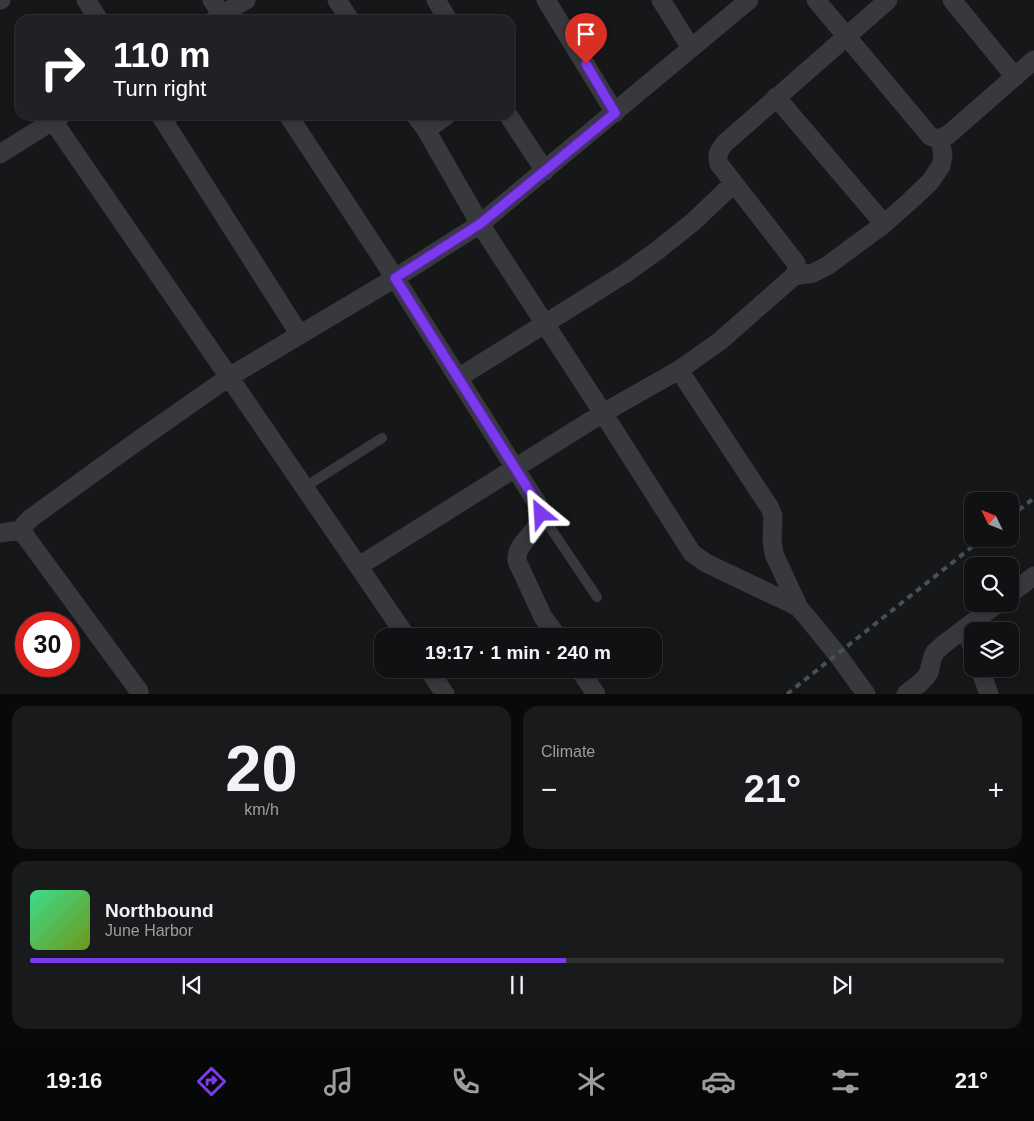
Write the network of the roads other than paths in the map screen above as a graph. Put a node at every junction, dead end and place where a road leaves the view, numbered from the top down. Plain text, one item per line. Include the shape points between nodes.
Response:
1 (86, 0) edge
2 (246, 0) edge
3 (336, 0) edge
4 (436, 0) edge
5 (546, 0) edge
6 (661, 0) edge
7 (749, 0) edge
8 (816, 0) edge
9 (888, 0) edge
10 (952, 0) edge
11 (219, 14) edge
12 (96, 15) edge
13 (346, 15) edge
14 (445, 15) edge
15 (846, 36) junction
16 (691, 48) junction
17 (1034, 60) edge
18 (1014, 76) junction
19 (776, 97) junction
20 (615, 113) junction
21 (55, 120) edge
22 (59, 120) edge
23 (163, 120) edge
24 (291, 120) edge
25 (440, 120) edge
26 (511, 120) edge
27 (420, 121) edge
28 (940, 138) junction
29 (0, 154) edge
30 (545, 171) junction
31 (734, 183) junction
32 (480, 224) junction
33 (884, 224) junction
34 (794, 276) junction
35 (395, 278) junction
36 (545, 323) junction
37 (300, 335) junction
38 (679, 370) junction
39 (229, 377) junction
40 (458, 378) junction
41 (603, 413) junction
42 (382, 438) dead end
43 (515, 468) junction
44 (305, 487) junction
45 (541, 514) junction
46 (22, 530) junction
47 (0, 533) edge
48 (359, 566) junction
49 (1034, 576) edge
50 (1019, 587) edge
51 (597, 597) dead end
52 (799, 608) junction
53 (987, 612) edge
54 (974, 622) edge
55 (401, 628) edge
56 (552, 628) edge
57 (964, 630) edge
58 (983, 677) edge
59 (434, 678) edge
60 (585, 678) edge
61 (140, 694) edge
62 (445, 694) edge
63 (596, 694) edge
64 (866, 694) edge
65 (906, 694) edge
66 (989, 694) edge

1 - 12 street
2 - 11 street
3 - 13 street
4 - 14 street
5 - 20 street
6 - 16 street
7 - 16 street
8 - 15 street
9 - 15 street
10 - 18 street
15 - 19 street
15 - 28 street via 930,136
16 - 20 street
17 - 18 street
18 - 28 street via 948,135
19 - 31 street via 719,151 718,164
19 - 33 street
20 - 30 street
21 - 29 street
22 - 39 street
23 - 37 street
24 - 35 street
25 - 27 street via 429,128
26 - 30 street
27 - 32 street
28 - 33 street via 941,166 930,182
30 - 32 street
31 - 34 street via 796,263
31 - 36 street via 658,250
32 - 35 street
32 - 36 street
33 - 34 street via 827,266
34 - 38 street via 720,341
35 - 37 street
35 - 40 street
36 - 40 street
36 - 41 street
37 - 39 street
38 - 41 street
38 - 52 street via 770,508 774,516 774,554
39 - 44 street
39 - 46 street via 31,518
40 - 43 street
41 - 43 street
41 - 52 street via 692,553
42 - 44 lane
43 - 45 street
43 - 48 street
44 - 48 street
45 - 51 lane
45 - 56 street via 540,521 516,555
46 - 47 street
46 - 61 street
48 - 55 street
49 - 50 street
52 - 64 street
53 - 54 street
57 - 65 street via 935,652 926,677
58 - 66 street
59 - 62 street
60 - 63 street

